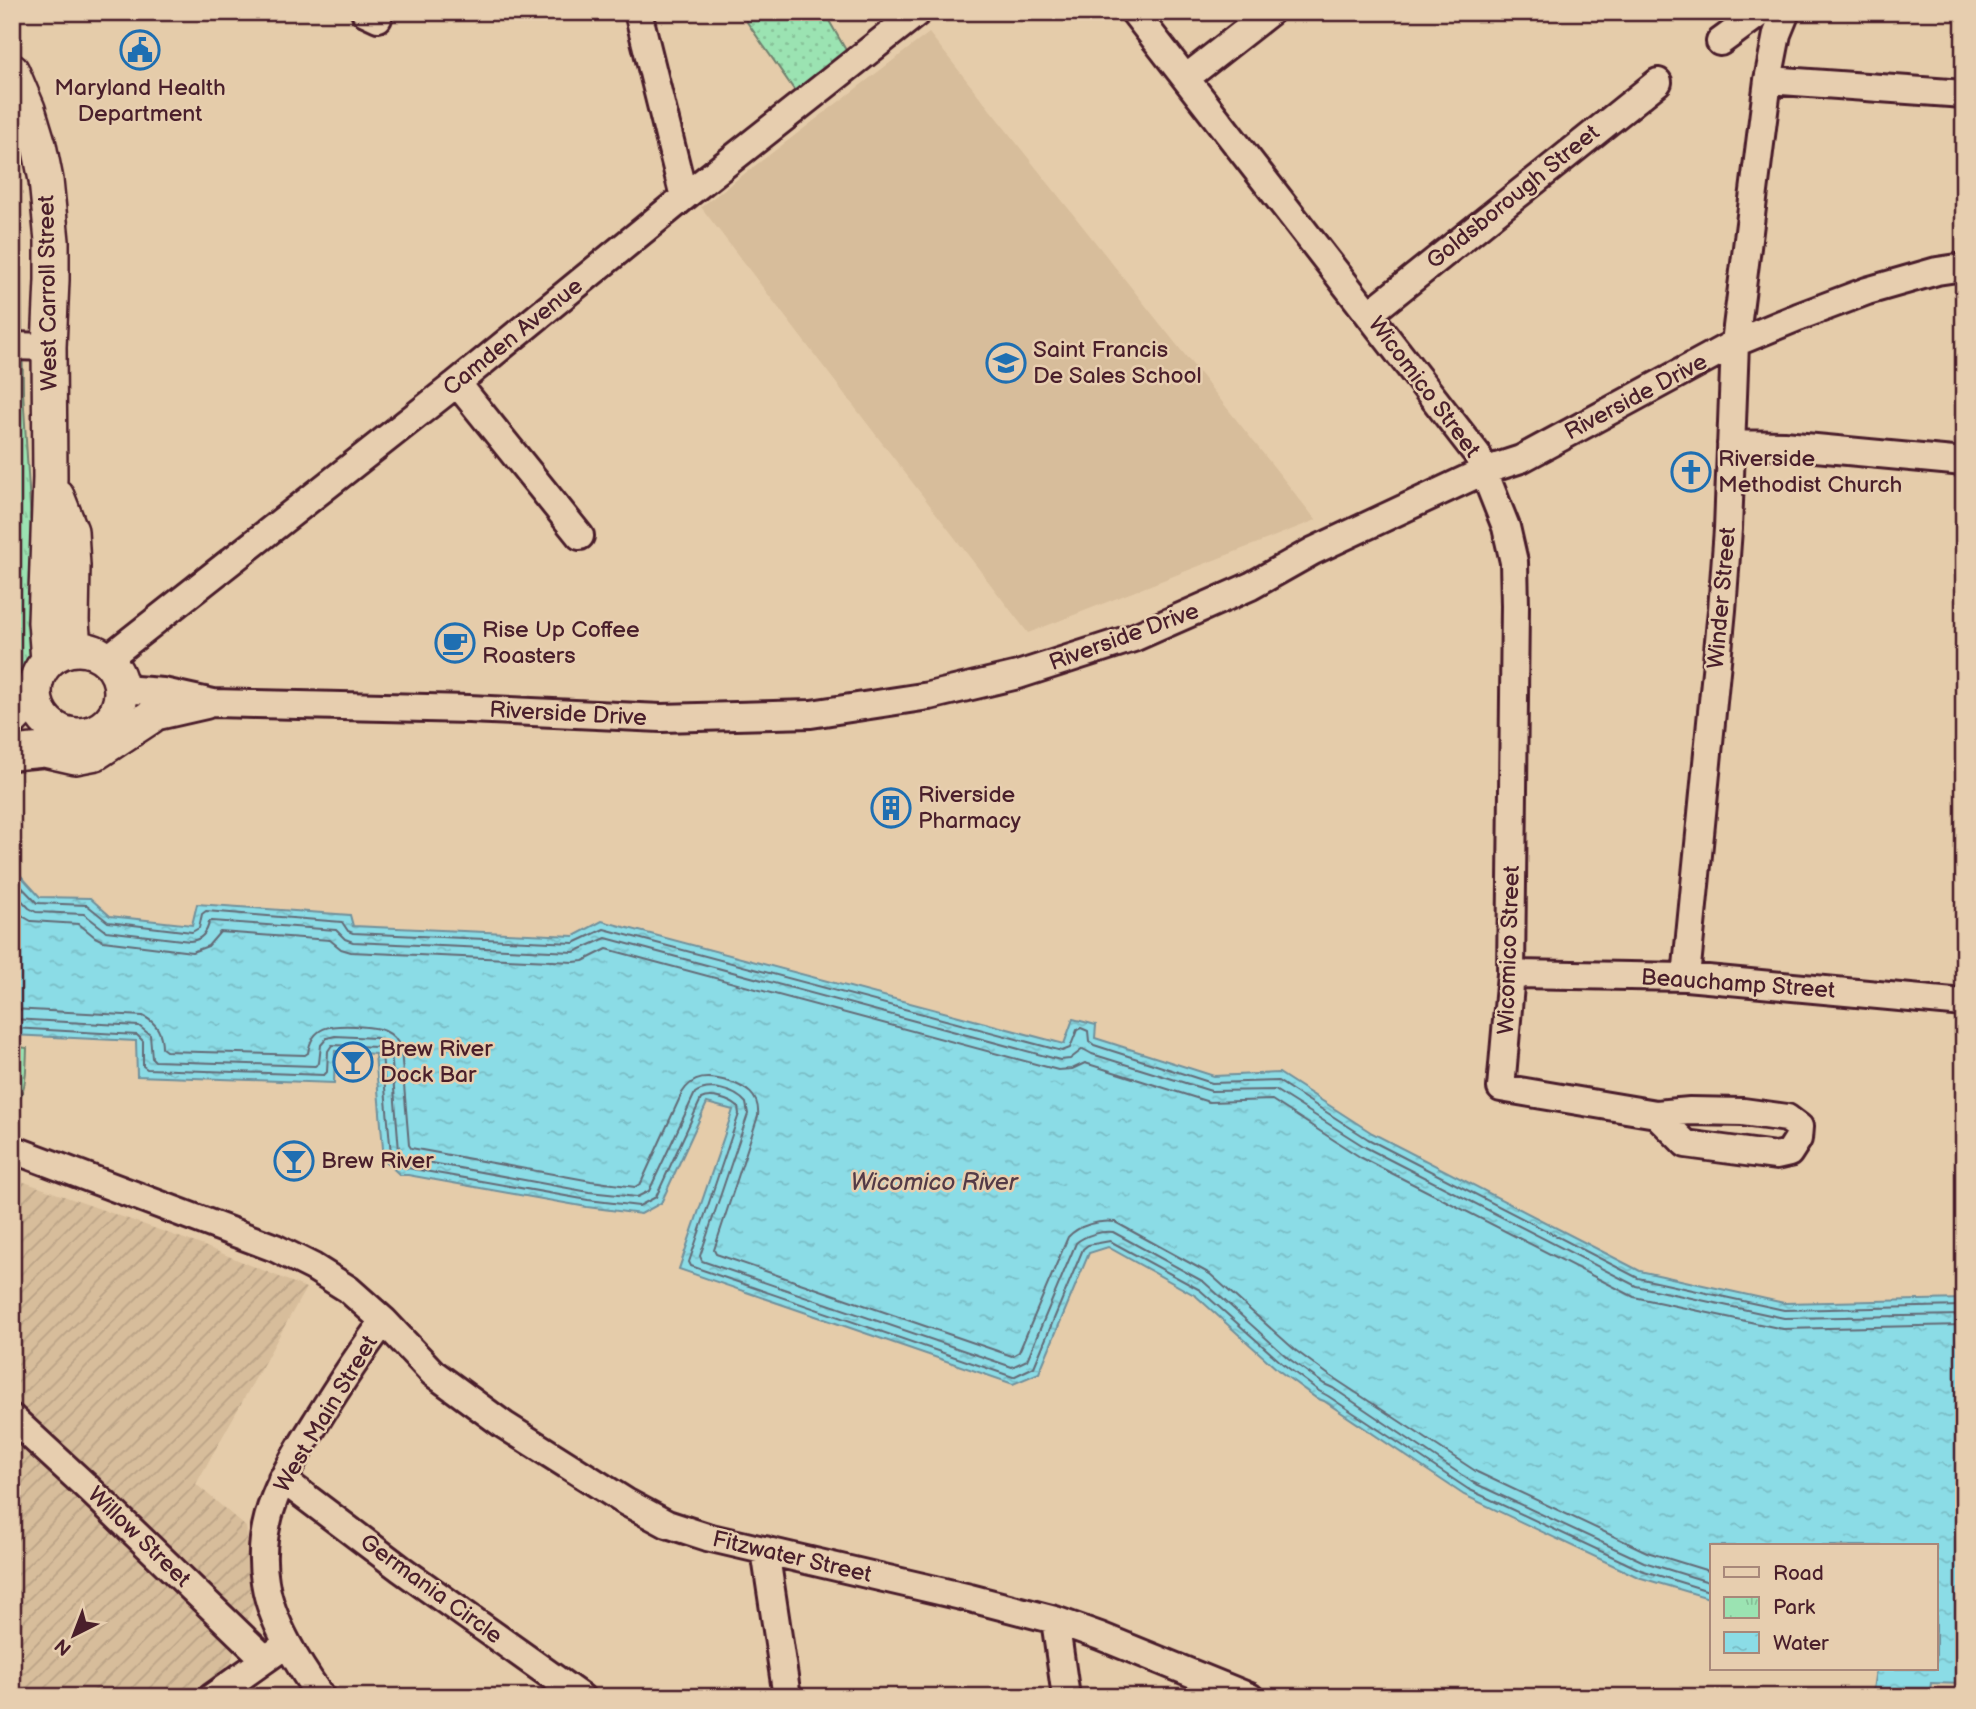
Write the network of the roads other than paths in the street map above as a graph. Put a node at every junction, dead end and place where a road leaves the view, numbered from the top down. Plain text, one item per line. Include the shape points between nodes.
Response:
1 (638, 12) edge
2 (918, 12) edge
3 (1134, 12) edge
4 (1270, 12) edge
5 (1761, 12) edge
6 (1786, 12) edge
7 (1720, 42) dead end
8 (12, 71) edge
9 (1186, 78) junction
10 (1768, 80) junction
11 (1658, 82) dead end
12 (1964, 94) edge
13 (684, 197) junction
14 (1964, 267) edge
15 (1369, 314) junction
16 (1735, 343) junction
17 (12, 346) edge
18 (49, 348) junction
19 (457, 383) junction
20 (1731, 444) junction
21 (1964, 462) edge
22 (1484, 471) junction
23 (580, 536) dead end
24 (61, 654) junction
25 (107, 659) junction
26 (122, 689) junction
27 (213, 703) junction
28 (23, 707) edge
29 (149, 718) junction
30 (108, 723) junction
31 (72, 735) junction
32 (12, 740) edge
33 (12, 753) edge
34 (1511, 974) junction
35 (1686, 977) junction
36 (1964, 1003) edge
37 (1656, 1114) dead end
38 (13, 1151) edge
39 (384, 1321) junction
40 (12, 1418) edge
41 (282, 1479) junction
42 (765, 1550) junction
43 (1055, 1620) junction
44 (288, 1644) junction
45 (265, 1659) junction
46 (212, 1697) edge
47 (321, 1697) edge
48 (582, 1697) edge
49 (787, 1697) edge
50 (1066, 1697) edge
51 (1250, 1697) edge

1 - 13 street
2 - 13 street, Camden Avenue
3 - 9 street, Wicomico Street
4 - 9 street
5 - 7 street
6 - 10 street, Winder Street
8 - 18 main road, West Carroll Street via 28,109 46,180 52,241
9 - 15 street, Wicomico Street
10 - 12 street
10 - 16 street, Winder Street
11 - 15 street, Goldsborough Street
13 - 19 street, Camden Avenue
14 - 16 street, Riverside Drive via 1867,291
15 - 22 street, Wicomico Street via 1476,454
16 - 20 street, Winder Street
16 - 22 street, Riverside Drive via 1521,459
17 - 18 street
18 - 24 main road, West Carroll Street via 50,478 71,531 73,566 72,621
19 - 23 street
19 - 25 street, Camden Avenue
20 - 21 street
20 - 35 street, Winder Street via 1722,610
22 - 27 street, Riverside Drive via 1313,551 1251,586 1133,638 1018,675 929,696 811,714 661,718
22 - 34 street, Wicomico Street via 1514,562
24 - 25 main road via 86,649
24 - 28 main road via 40,670
25 - 26 main road
26 - 27 street, Riverside Drive
26 - 30 main road via 121,701
27 - 29 street, Riverside Drive
28 - 31 main road via 38,710 47,722
29 - 30 street, Riverside Drive
29 - 33 main road via 96,753 75,757 44,750
30 - 31 main road via 85,735
31 - 32 main road
34 - 35 street, Beauchamp Street
34 - 37 street, Wicomico Street via 1501,1088
35 - 36 street, Beauchamp Street
38 - 39 street, West Main Street via 275,1248 348,1289
39 - 41 street, West Main Street
39 - 42 street, Fitzwater Street via 433,1373 504,1425 626,1502 667,1524
40 - 45 street, Willow Street
41 - 44 street, West Main Street via 263,1543 265,1583
41 - 48 street, Germania Circle
42 - 43 street, Fitzwater Street
42 - 49 street
43 - 50 street
43 - 51 street, Fitzwater Street
44 - 45 street
44 - 47 street, West Main Street
45 - 46 street

